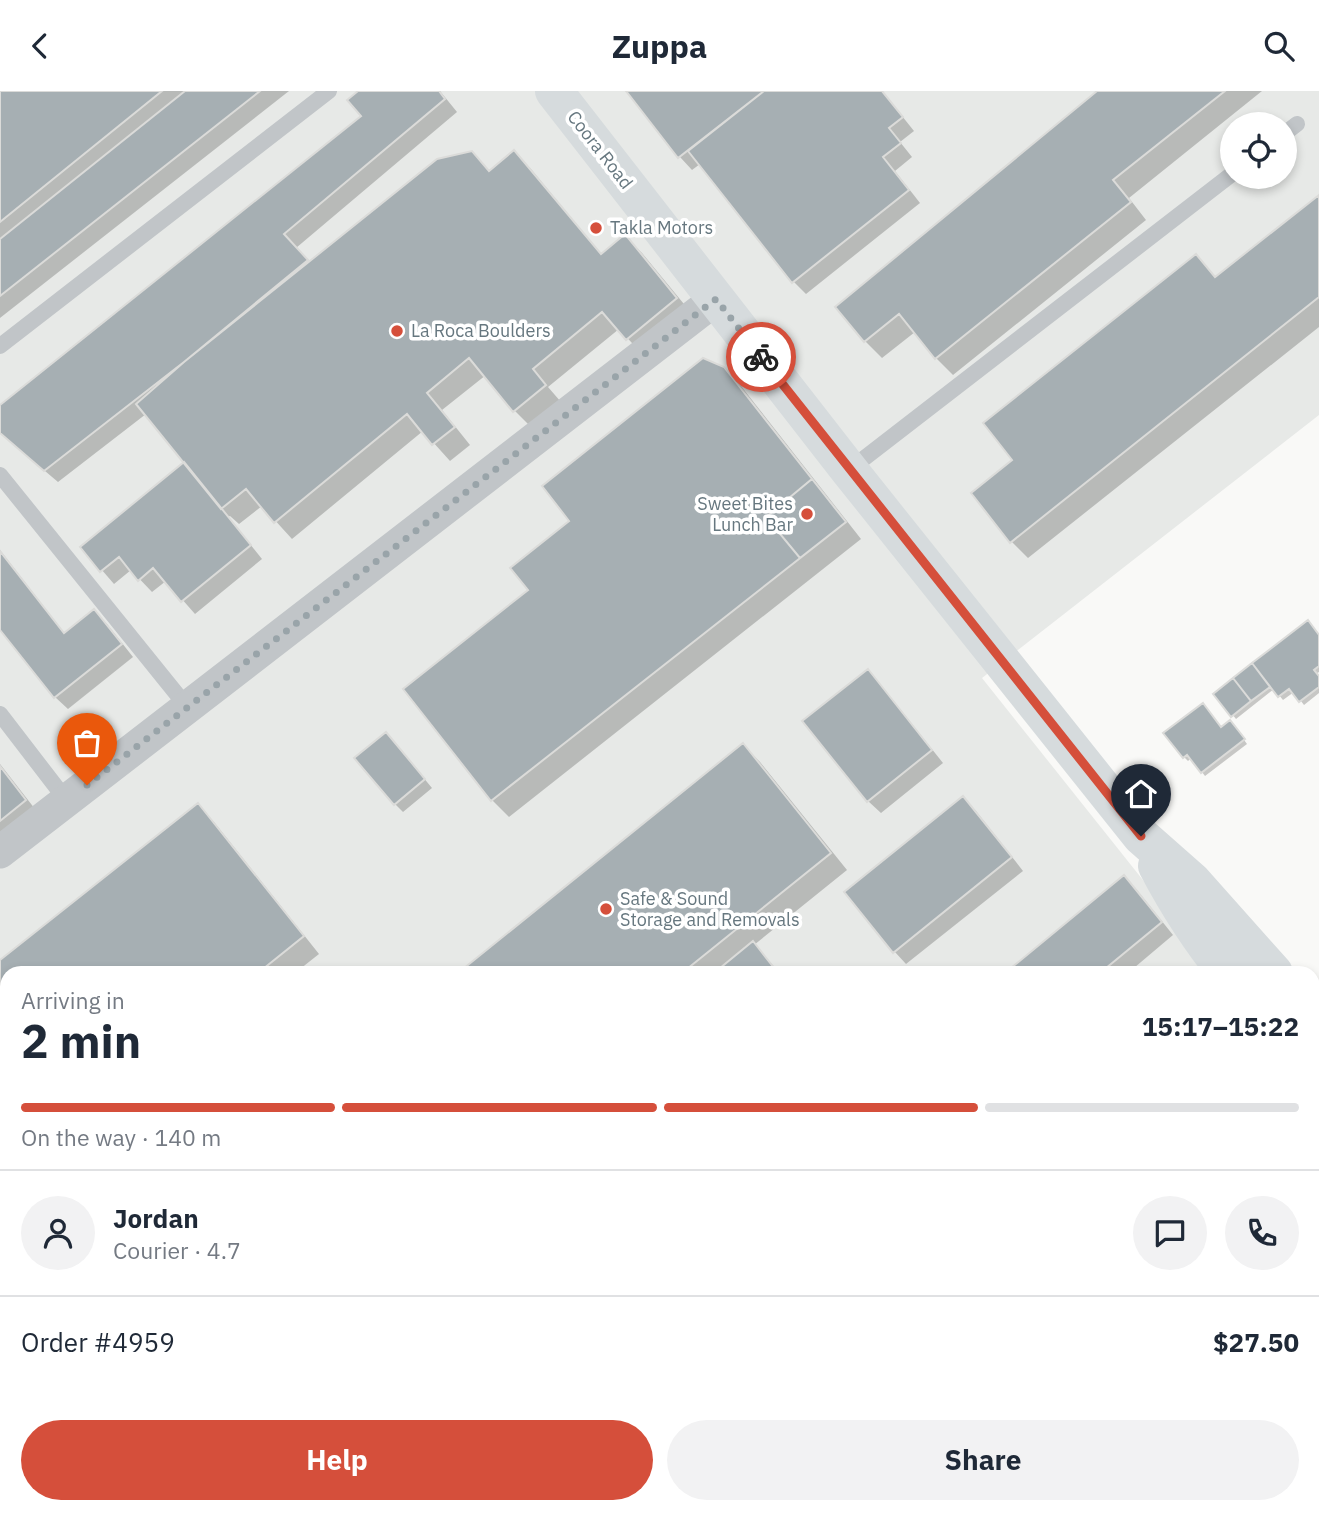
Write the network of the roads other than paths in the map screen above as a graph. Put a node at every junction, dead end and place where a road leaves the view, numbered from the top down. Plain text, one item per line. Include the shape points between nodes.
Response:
1 (329, 91) edge
2 (554, 91) edge
3 (1220, 183) edge
4 (716, 299) junction
5 (0, 346) edge
6 (849, 470) junction
7 (0, 475) edge
8 (188, 708) junction
9 (0, 714) edge
10 (67, 801) junction
11 (1141, 836) junction
12 (0, 852) edge
13 (1221, 966) edge
14 (1267, 966) edge

1 - 5 lane
2 - 4 street, Coora Road
3 - 6 lane
4 - 6 street, Coora Road
4 - 8 street
6 - 11 street, Coora Road
7 - 8 lane
8 - 10 street
9 - 10 lane
10 - 12 street
11 - 13 street, Coora Road via 1174,899
11 - 14 street, Coora Road via 1192,881

